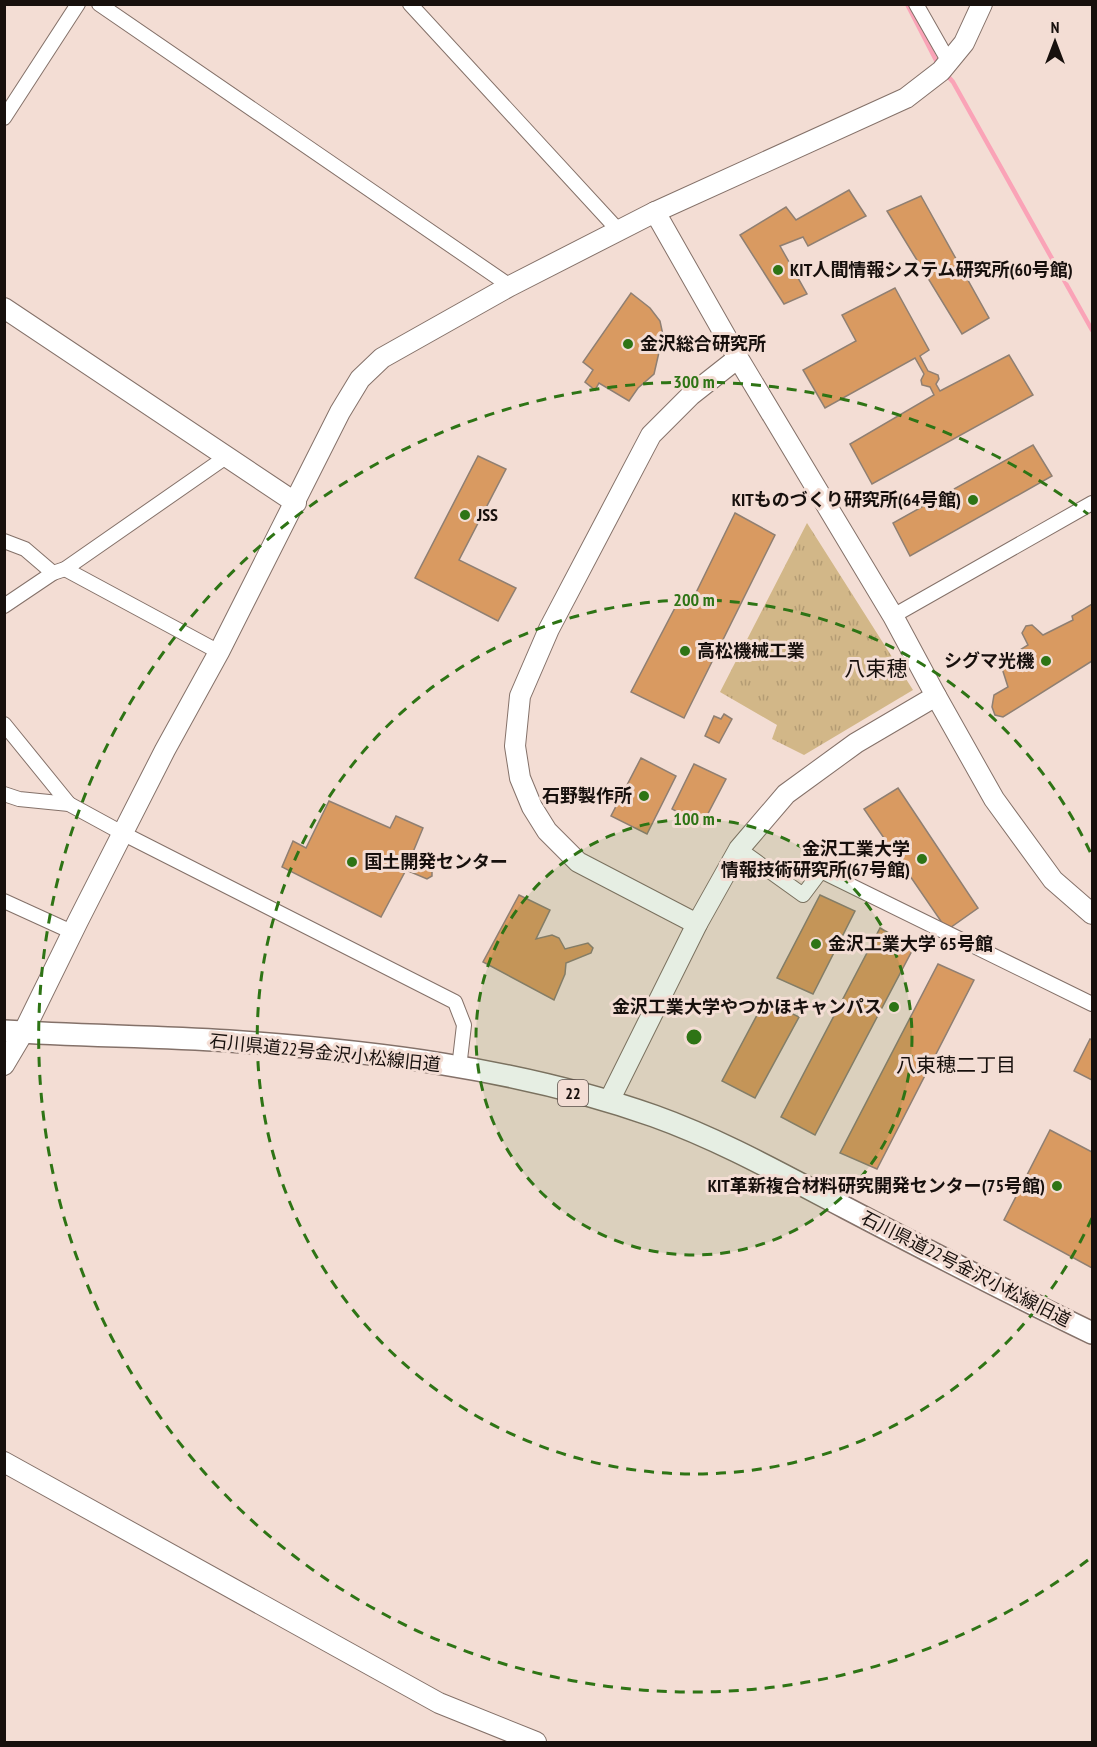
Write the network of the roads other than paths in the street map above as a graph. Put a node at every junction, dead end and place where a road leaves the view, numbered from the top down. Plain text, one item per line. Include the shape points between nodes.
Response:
1 (78, 4) edge
2 (99, 4) edge
3 (410, 4) edge
4 (916, 4) edge
5 (982, 4) edge
6 (942, 69) junction
7 (4, 118) edge
8 (655, 212) junction
9 (619, 231) junction
10 (510, 286) junction
11 (6, 312) edge
12 (738, 358) junction
13 (226, 457) junction
14 (296, 503) junction
15 (1092, 503) edge
16 (4, 541) edge
17 (59, 571) junction
18 (4, 606) edge
19 (893, 616) junction
20 (219, 652) junction
21 (936, 696) junction
22 (4, 724) edge
23 (4, 794) edge
24 (69, 804) junction
25 (124, 834) junction
26 (739, 849) junction
27 (4, 901) edge
28 (1092, 914) edge
29 (697, 924) junction
30 (72, 933) junction
31 (1092, 1004) edge
32 (14, 1032) edge
33 (4, 1065) edge
34 (459, 1068) junction
35 (609, 1101) junction
36 (1092, 1333) edge
37 (4, 1462) edge
38 (536, 1743) edge

1 - 7 street
2 - 10 street
3 - 9 street
4 - 6 street
5 - 6 street via 964,43
6 - 8 street via 906,98
8 - 9 street
8 - 12 street
9 - 10 street
10 - 14 street via 382,358 360,379
11 - 13 street
12 - 19 street
12 - 29 street via 691,395 651,435 549,629 520,696 515,746 520,778 532,807 548,831 578,862
13 - 14 street
13 - 17 street
14 - 20 street
15 - 19 street
16 - 17 street via 25,549
17 - 18 street
17 - 20 street
19 - 21 street
20 - 25 street
21 - 26 street via 856,743 786,794
21 - 28 street via 994,799 1053,880
22 - 24 street
23 - 24 street
24 - 25 street
25 - 30 street
25 - 34 street via 455,1002 464,1025
26 - 29 street
26 - 31 street via 804,895 822,871
27 - 30 street
29 - 35 street
30 - 32 street
32 - 33 street
32 - 34 main road, 石川県道22号金沢小松線旧道 / 22 via 229,1041 411,1059
34 - 35 main road, 石川県道22号金沢小松線旧道 / 22
35 - 36 main road, 石川県道22号金沢小松線旧道 / 22 via 736,1150
37 - 38 street via 439,1703

